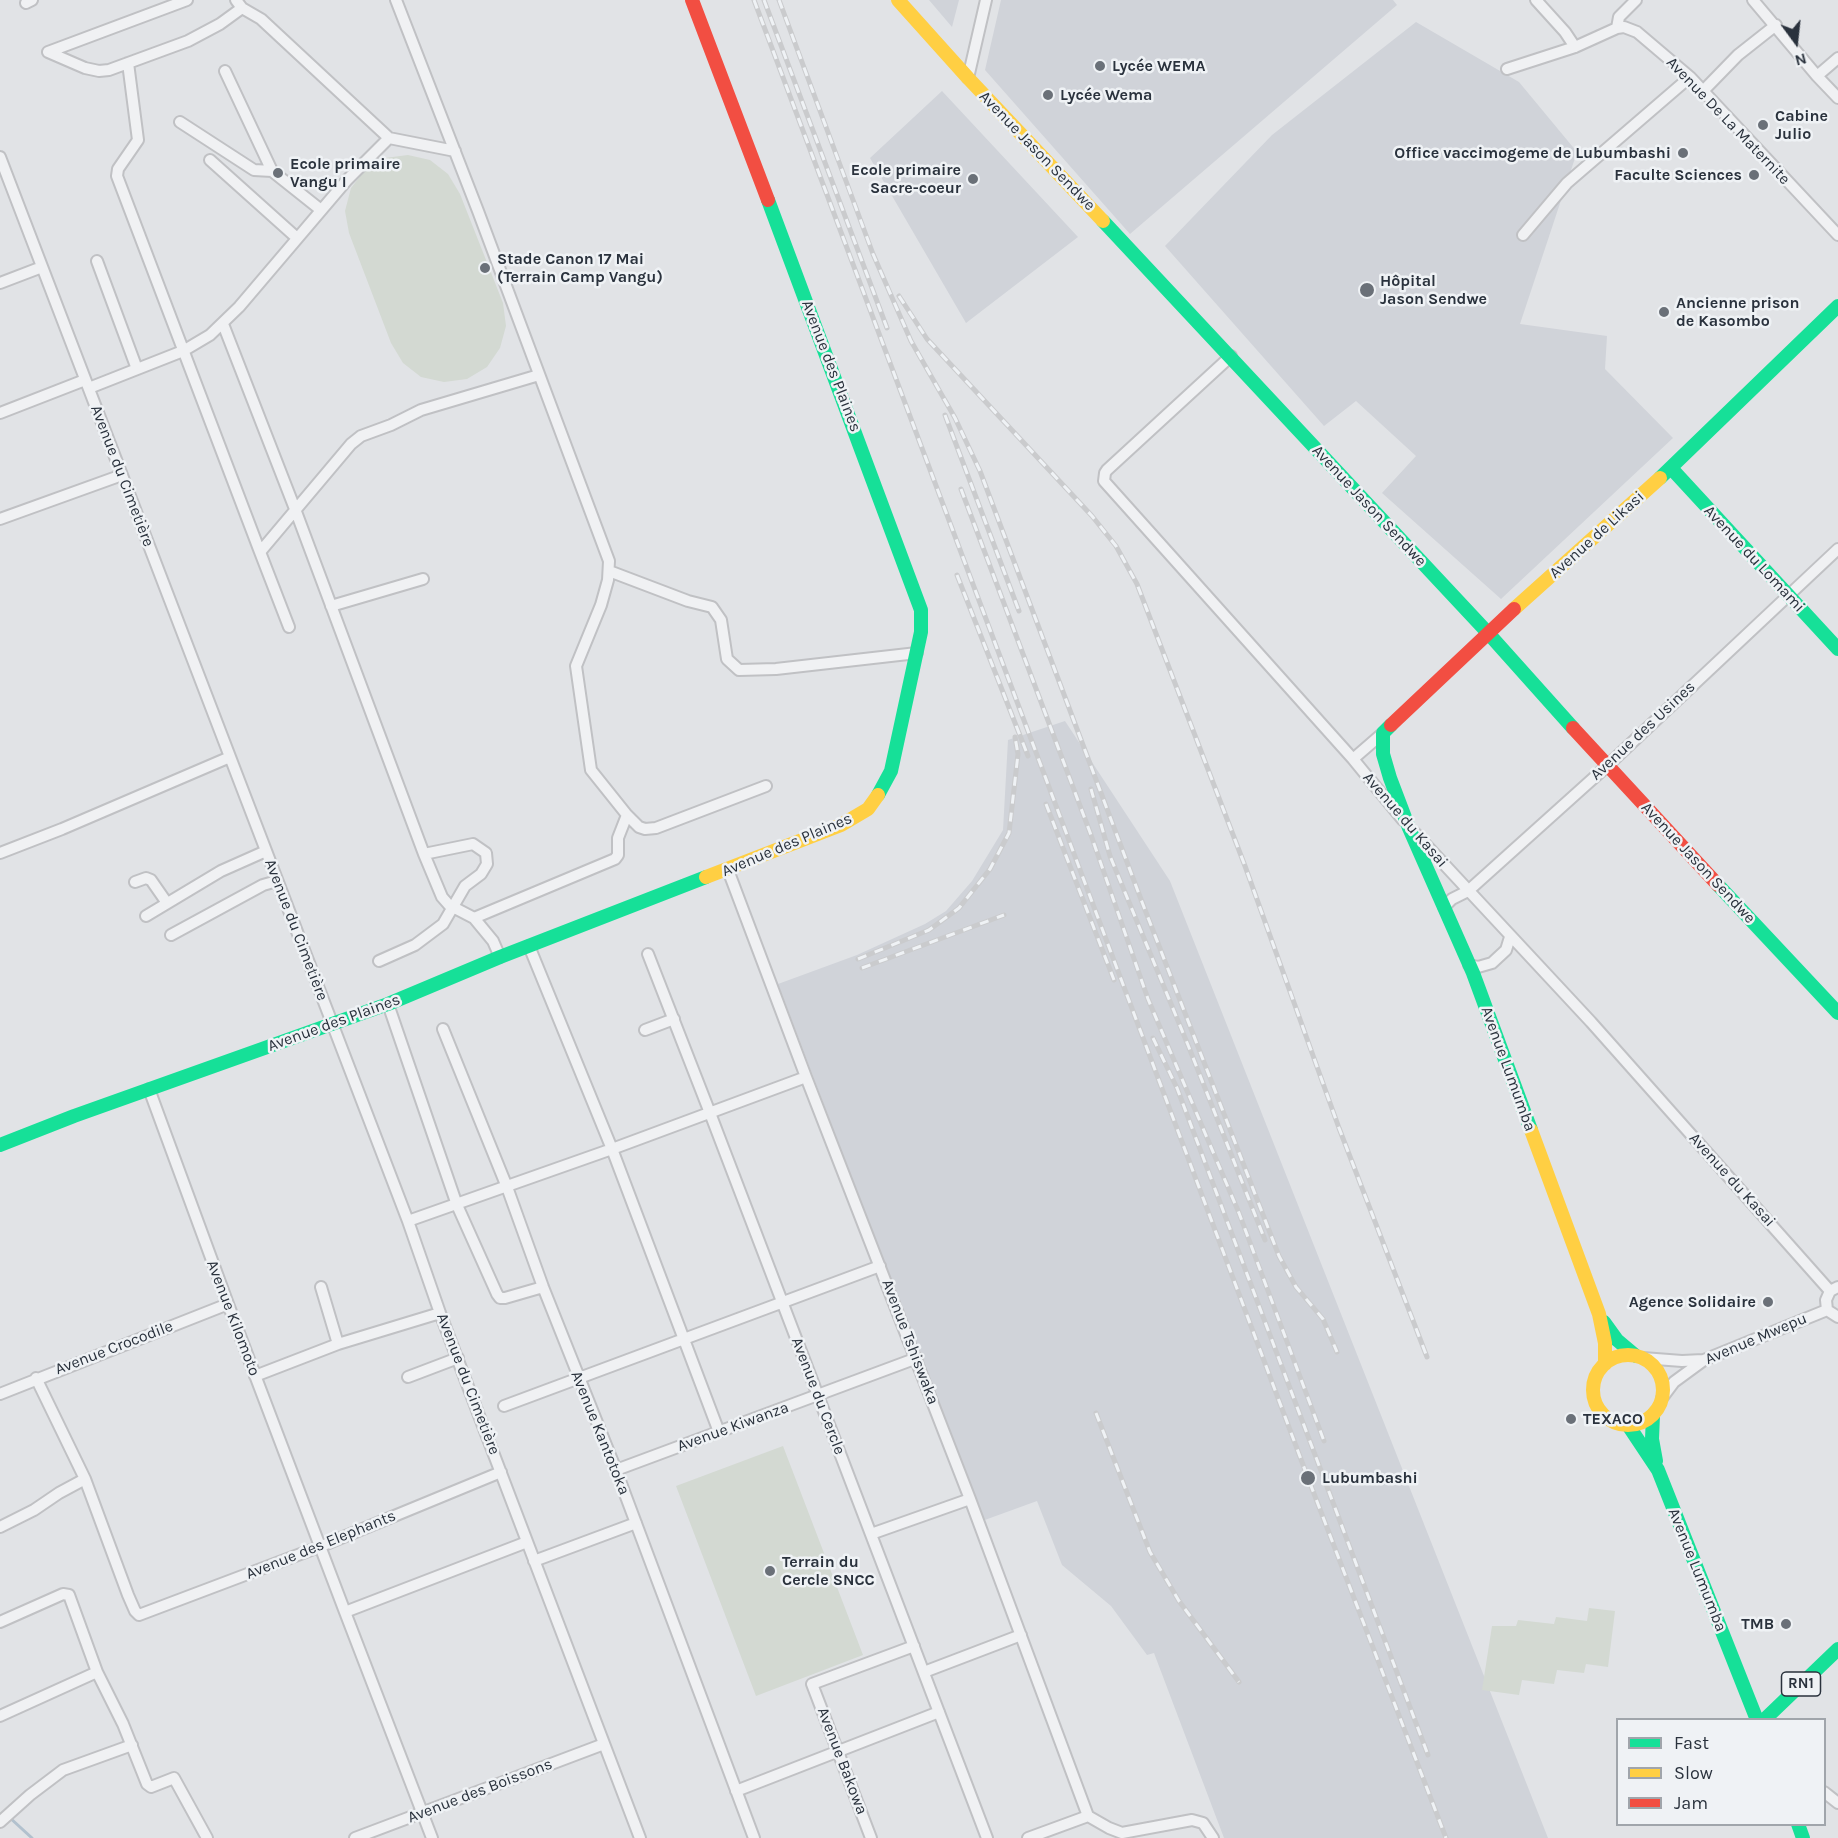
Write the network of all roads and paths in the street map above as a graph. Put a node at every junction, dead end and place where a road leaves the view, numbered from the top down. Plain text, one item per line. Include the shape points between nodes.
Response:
1 (187, 0) edge
2 (396, 0) edge
3 (692, 0) edge
4 (898, 0) edge
5 (986, 0) edge
6 (1536, 0) edge
7 (1636, 0) edge
8 (1753, 0) edge
9 (239, 4) edge
10 (1776, 25) junction
11 (1617, 28) junction
12 (1575, 47) junction
13 (1838, 58) edge
14 (128, 63) junction
15 (1507, 69) dead end
16 (225, 71) dead end
17 (1690, 76) junction
18 (1817, 76) junction
19 (968, 78) junction
20 (1703, 91) junction
21 (1838, 98) edge
22 (180, 122) dead end
23 (389, 138) junction
24 (454, 151) junction
25 (0, 157) edge
26 (210, 160) dead end
27 (272, 171) junction
28 (321, 210) junction
29 (1523, 235) dead end
30 (1838, 235) edge
31 (297, 238) junction
32 (97, 261) dead end
33 (42, 267) junction
34 (0, 284) edge
35 (1836, 312) edge
36 (223, 324) junction
37 (183, 351) junction
38 (1231, 356) junction
39 (137, 369) junction
40 (539, 375) junction
41 (87, 384) junction
42 (0, 413) edge
43 (1671, 468) junction
44 (122, 475) junction
45 (295, 509) junction
46 (0, 519) edge
47 (1838, 549) edge
48 (260, 552) junction
49 (609, 571) junction
50 (423, 579) dead end
51 (1787, 596) junction
52 (332, 606) junction
53 (289, 627) dead end
54 (1488, 633) junction
55 (1838, 649) edge
56 (917, 653) junction
57 (1383, 733) junction
58 (230, 758) junction
59 (1353, 759) junction
60 (1607, 766) junction
61 (765, 786) dead end
62 (627, 815) junction
63 (1409, 828) junction
64 (266, 851) junction
65 (0, 853) edge
66 (424, 854) junction
67 (728, 870) junction
68 (277, 881) junction
69 (135, 882) dead end
70 (1468, 891) junction
71 (167, 903) junction
72 (1444, 907) junction
73 (454, 908) junction
74 (146, 916) dead end
75 (474, 918) junction
76 (171, 935) dead end
77 (1510, 937) junction
78 (529, 946) junction
79 (648, 954) dead end
80 (500, 957) junction
81 (379, 962) dead end
82 (1469, 965) junction
83 (388, 1004) junction
84 (1838, 1013) edge
85 (674, 1019) junction
86 (333, 1024) junction
87 (443, 1029) dead end
88 (645, 1030) dead end
89 (806, 1077) junction
90 (149, 1089) junction
91 (711, 1113) junction
92 (0, 1145) edge
93 (612, 1149) junction
94 (507, 1187) junction
95 (457, 1205) junction
96 (408, 1221) junction
97 (880, 1266) junction
98 (321, 1287) dead end
99 (543, 1287) junction
100 (1834, 1289) edge
101 (783, 1303) junction
102 (228, 1304) junction
103 (1827, 1310) junction
104 (440, 1312) junction
105 (1599, 1314) junction
106 (1838, 1317) edge
107 (683, 1340) junction
108 (338, 1344) junction
109 (1639, 1357) junction
110 (458, 1358) junction
111 (917, 1358) junction
112 (1704, 1360) junction
113 (1605, 1364) junction
114 (255, 1376) junction
115 (408, 1377) dead end
116 (36, 1378) junction
117 (579, 1378) junction
118 (0, 1394) edge
119 (818, 1395) junction
120 (1662, 1398) junction
121 (504, 1406) dead end
122 (1653, 1415) junction
123 (1628, 1425) junction
124 (719, 1432) junction
125 (616, 1470) junction
126 (1658, 1470) junction
127 (501, 1472) junction
128 (85, 1479) junction
129 (970, 1499) junction
130 (636, 1522) junction
131 (0, 1527) edge
132 (871, 1534) junction
133 (527, 1542) junction
134 (319, 1546) junction
135 (534, 1561) junction
136 (345, 1611) junction
137 (0, 1622) edge
138 (1021, 1635) junction
139 (914, 1646) junction
140 (1838, 1649) edge
141 (97, 1672) junction
142 (924, 1672) junction
143 (939, 1712) junction
144 (0, 1716) edge
145 (1757, 1718) edge
146 (1765, 1718) edge
147 (604, 1744) junction
148 (132, 1745) junction
149 (838, 1751) junction
150 (736, 1791) junction
151 (1826, 1794) edge
152 (1838, 1803) edge
153 (422, 1812) junction
154 (1088, 1816) junction
155 (3, 1821) edge
156 (207, 1838) edge
157 (355, 1838) edge
158 (432, 1838) edge
159 (640, 1838) edge
160 (754, 1838) edge
161 (871, 1838) edge
162 (987, 1838) edge
163 (1028, 1838) edge
164 (1213, 1838) edge

1 - 14 street via 48,52 99,71
2 - 24 street
3 - 56 main road, Avenue des Plaines via 918,601 921,632
4 - 19 main road, Avenue Jason Sendwe
5 - 19 street
6 - 12 street
7 - 11 street via 1620,17
8 - 10 street
9 - 14 street via 220,24 188,41
9 - 23 street via 261,19
10 - 18 street
10 - 20 street
11 - 12 street
11 - 17 street, Avenue De La Maternite via 1637,32
12 - 15 street
13 - 18 street
14 - 37 street via 138,140 117,176
16 - 27 street
17 - 20 street, Avenue De La Maternite
17 - 29 street via 1567,183
18 - 21 street
19 - 38 main road, Avenue Jason Sendwe
20 - 30 street, Avenue De La Maternite
22 - 27 street via 254,170
23 - 24 street
23 - 28 street
24 - 40 street
25 - 33 street, Avenue du Cimetière
26 - 31 street
27 - 28 street
28 - 31 street
31 - 36 street
32 - 39 street
33 - 34 street
33 - 41 street, Avenue du Cimetière
35 - 43 main road, Avenue de Likasi
36 - 37 street
36 - 45 street
37 - 39 street
37 - 48 street
38 - 54 main road, Avenue Jason Sendwe
38 - 59 street, Avenue du Kasai via 1107,470 1104,481
39 - 41 street
40 - 45 street via 421,410 361,436
40 - 49 street via 609,561
41 - 42 street
41 - 44 street, Avenue du Cimetière
43 - 51 main road, Avenue du Lomami
43 - 54 main road, Avenue de Likasi
44 - 46 street
44 - 58 street, Avenue du Cimetière
45 - 48 street
45 - 52 street
47 - 51 street, Avenue des Usines
48 - 53 street
49 - 56 street via 712,607 721,620 727,659 739,669 776,669
49 - 62 street via 601,605 578,658 576,675 591,770
50 - 52 street
51 - 55 main road, Avenue du Lomami
51 - 60 street, Avenue des Usines
52 - 66 street
54 - 57 main road, Avenue de Likasi
54 - 60 main road, Avenue Jason Sendwe
56 - 67 main road, Avenue des Plaines via 891,771 875,801 841,825
57 - 59 street, Avenue de Likasi
57 - 63 main road, Avenue Lumumba via 1386,765
58 - 64 street, Avenue du Cimetière
58 - 65 street
59 - 63 street, Avenue du Kasai
60 - 70 street, Avenue des Usines
60 - 84 main road, Avenue Jason Sendwe
61 - 62 street via 656,828 639,827
62 - 75 street via 615,859
63 - 70 street, Avenue du Kasai
63 - 72 main road, Avenue Lumumba
64 - 68 street, Avenue du Cimetière
64 - 71 street via 221,871
66 - 73 street via 442,897
66 - 73 street via 473,844 486,853 487,864 465,886
67 - 78 main road, Avenue des Plaines
67 - 89 street, Avenue Tshiswaka
68 - 76 street
68 - 86 street, Avenue du Cimetière
69 - 71 street via 151,879
70 - 72 street, Avenue des Usines
70 - 77 street, Avenue du Kasai
71 - 74 street
72 - 82 main road, Avenue Lumumba
73 - 75 street
73 - 81 street via 433,933
75 - 80 street via 493,941
77 - 82 street via 1506,950 1492,963
77 - 100 street, Avenue du Kasai
78 - 80 main road, Avenue des Plaines
78 - 93 street
79 - 85 street, Avenue du Cercle
80 - 83 main road, Avenue des Plaines
82 - 105 main road, Avenue Lumumba
83 - 86 main road, Avenue des Plaines
83 - 95 street
85 - 88 street
85 - 91 street, Avenue du Cercle
86 - 90 main road, Avenue des Plaines
86 - 96 street, Avenue du Cimetière
87 - 94 street, Avenue Kantotoka
89 - 91 street
89 - 97 street, Avenue Tshiswaka
90 - 92 main road, Avenue des Plaines
90 - 102 street, Avenue Kilomoto
91 - 93 street
91 - 101 street, Avenue du Cercle
93 - 94 street
93 - 107 street
94 - 95 street
94 - 99 street, Avenue Kantotoka
95 - 96 street
95 - 99 street via 499,1297
96 - 104 street, Avenue du Cimetière
97 - 101 street
97 - 111 street, Avenue Tshiswaka
98 - 108 street
99 - 117 street, Avenue Kantotoka
100 - 103 street, Avenue du Kasai via 1826,1300
101 - 107 street
101 - 119 street, Avenue du Cercle
102 - 114 street, Avenue Kilomoto
102 - 116 street, Avenue Crocodile
103 - 106 street
103 - 112 street, Avenue Mwepu
104 - 108 street
104 - 110 street, Avenue du Cimetière
105 - 109 main road via 1617,1340
105 - 113 main road
107 - 117 street
107 - 124 street
108 - 114 street
109 - 112 street
109 - 113 main road via 1622,1355
109 - 120 main road via 1649,1361 1658,1372 1663,1384
110 - 115 street
110 - 127 street, Avenue du Cimetière
111 - 119 street, Avenue Kiwanza
111 - 129 street, Avenue Tshiswaka
112 - 120 street, Avenue Mwepu via 1674,1382
113 - 123 main road via 1594,1379 1594,1400 1605,1417
114 - 134 street, Avenue Kilomoto
116 - 118 street, Avenue Crocodile
116 - 128 street
117 - 121 street
117 - 125 street, Avenue Kantotoka
119 - 124 street, Avenue Kiwanza
119 - 132 street, Avenue du Cercle
120 - 122 main road
122 - 123 main road
122 - 126 main road via 1652,1439
123 - 126 main road, Avenue Lumumba
124 - 125 street, Avenue Kiwanza
125 - 130 street, Avenue Kantotoka
126 - 145 main road, Avenue Lumumba
127 - 133 street, Avenue du Cimetière
127 - 134 street, Avenue des Elephants
128 - 131 street
128 - 134 street, Avenue des Elephants via 139,1615
129 - 132 street
129 - 138 street, Avenue Tshiswaka
130 - 135 street
130 - 150 street, Avenue Kantotoka
132 - 139 street, Avenue du Cercle
133 - 135 street, Avenue du Cimetière
133 - 136 street
134 - 136 street, Avenue Kilomoto
135 - 147 street, Avenue du Cimetière
136 - 153 street, Avenue Kilomoto
137 - 141 street via 68,1594
138 - 142 street
138 - 154 street, Avenue Tshiswaka
139 - 142 street, Avenue du Cercle
139 - 149 street, Avenue Bakowa via 812,1684
140 - 146 main road, RN1
141 - 144 street
141 - 148 street
142 - 143 street, Avenue du Cercle
143 - 149 street
143 - 162 street, Avenue du Cercle
147 - 153 street, Avenue des Boissons
147 - 159 street, Avenue du Cimetière
148 - 155 street via 63,1770
148 - 156 street via 149,1786 174,1778
149 - 150 street
149 - 161 street, Avenue Bakowa
150 - 160 street, Avenue Kantotoka
151 - 152 street
153 - 157 street, Avenue des Boissons
153 - 158 street
154 - 163 street
154 - 164 street via 1122,1833 1192,1820 1203,1824

